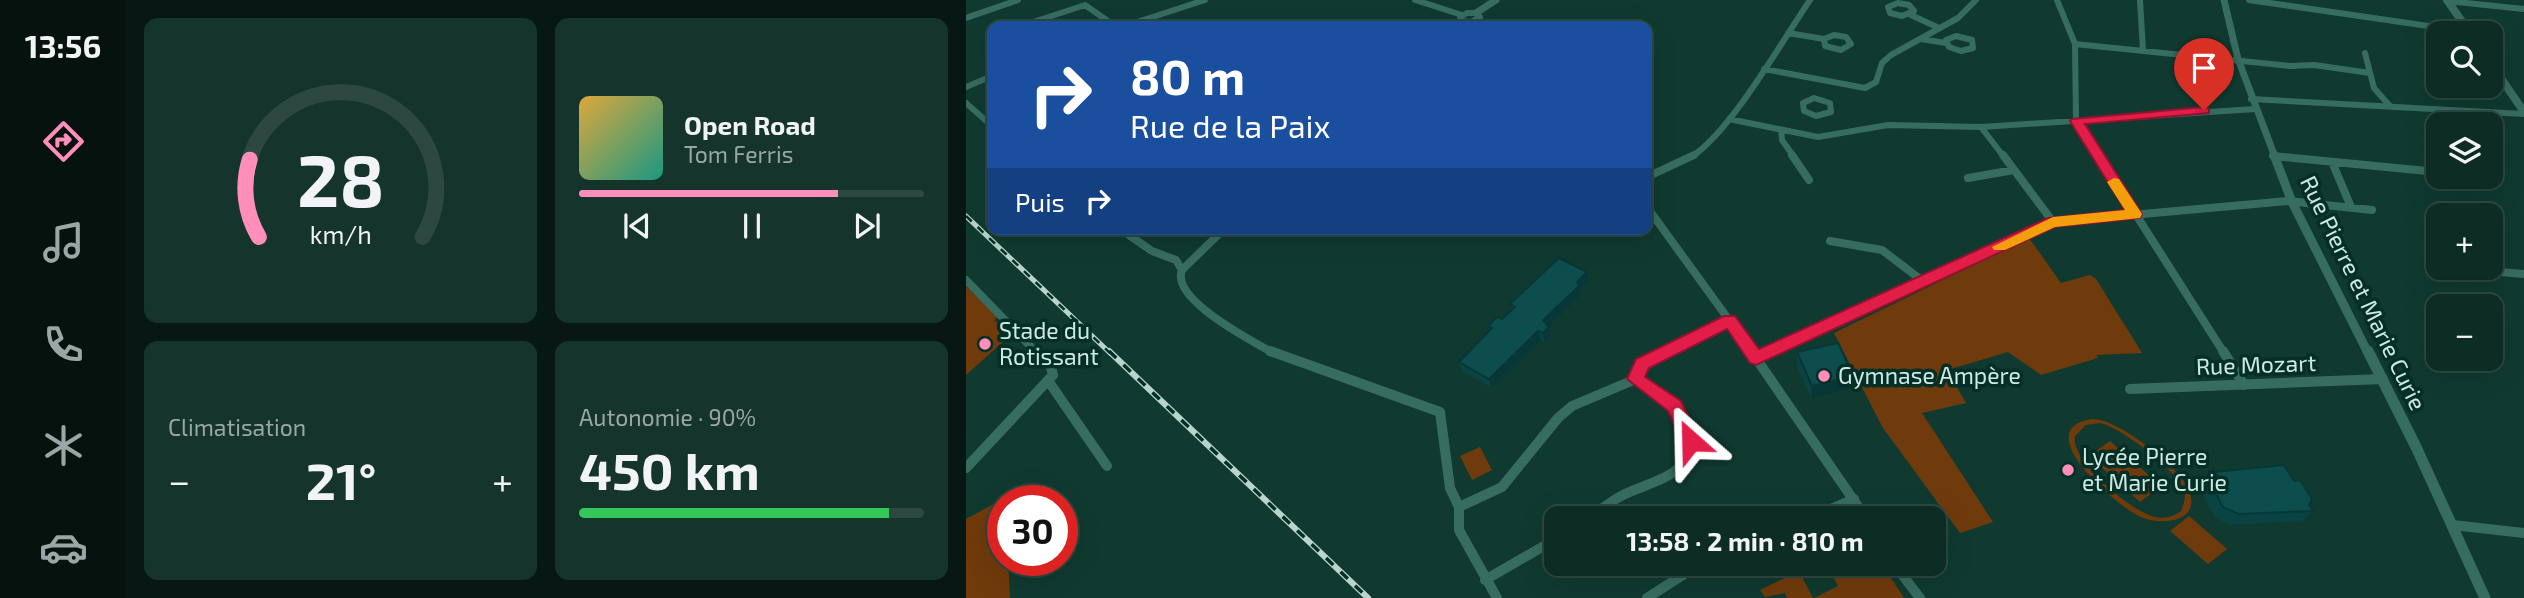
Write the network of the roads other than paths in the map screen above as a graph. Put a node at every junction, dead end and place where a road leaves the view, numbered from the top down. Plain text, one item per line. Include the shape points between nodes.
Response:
1 (1018, 0) edge
2 (1205, 0) edge
3 (1415, 0) edge
4 (1496, 0) edge
5 (1810, 0) edge
6 (1976, 0) edge
7 (2057, 0) edge
8 (2140, 0) edge
9 (2224, 0) edge
10 (2249, 0) edge
11 (2447, 0) edge
12 (2524, 9) edge
13 (1911, 15) dead end
14 (1476, 17) junction
15 (966, 18) edge
16 (1463, 19) junction
17 (1036, 21) edge
18 (1108, 21) edge
19 (1140, 21) edge
20 (1461, 21) edge
21 (1479, 21) edge
22 (2462, 21) edge
23 (2426, 26) edge
24 (1939, 28) junction
25 (1788, 33) junction
26 (1824, 39) dead end
27 (1920, 39) junction
28 (1946, 43) dead end
29 (2075, 44) junction
30 (2143, 51) junction
31 (2365, 53) dead end
32 (2238, 59) junction
33 (1764, 69) junction
34 (2370, 73) junction
35 (987, 78) edge
36 (2503, 82) edge
37 (1831, 83) junction
38 (966, 87) edge
39 (1823, 99) junction
40 (2251, 99) junction
41 (966, 103) edge
42 (2389, 105) junction
43 (2255, 109) junction
44 (2524, 113) edge
45 (1729, 119) junction
46 (987, 121) edge
47 (2076, 121) junction
48 (1981, 127) junction
49 (1781, 130) junction
50 (2273, 156) junction
51 (2332, 162) junction
52 (2014, 170) junction
53 (2426, 172) edge
54 (1652, 175) edge
55 (1968, 178) dead end
56 (1809, 180) dead end
57 (2292, 202) junction
58 (2351, 207) junction
59 (2372, 210) dead end
60 (1652, 214) edge
61 (2135, 214) junction
62 (2053, 222) junction
63 (1129, 235) edge
64 (1218, 235) edge
65 (1830, 241) dead end
66 (1182, 270) junction
67 (2503, 272) edge
68 (2524, 274) edge
69 (966, 281) edge
70 (1924, 282) junction
71 (1730, 321) junction
72 (1756, 358) junction
73 (1051, 379) junction
74 (1636, 379) junction
75 (2383, 379) junction
76 (2244, 385) junction
77 (2130, 389) dead end
78 (1107, 466) dead end
79 (966, 468) edge
80 (1854, 499) junction
81 (1606, 506) edge
82 (1838, 506) edge
83 (1858, 506) edge
84 (1459, 507) junction
85 (2453, 525) junction
86 (2524, 533) edge
87 (1544, 546) edge
88 (1681, 576) edge
89 (1903, 576) edge
90 (1485, 580) junction
91 (1497, 598) edge
92 (1647, 598) edge
93 (1920, 598) edge
94 (2485, 598) edge

1 - 15 street
2 - 19 street
3 - 16 street
4 - 14 street
5 - 25 street
6 - 24 street via 1966,13
7 - 29 street
8 - 30 street
9 - 32 street, Rue Pierre et Marie Curie
10 - 23 street
11 - 12 street
11 - 22 main road
13 - 24 street
14 - 16 street
14 - 21 street
16 - 20 street
17 - 18 street via 1085,5
24 - 27 street
25 - 26 street
25 - 33 street
27 - 28 street
27 - 37 street via 1885,60 1872,85 1856,88
29 - 30 street
29 - 47 street
30 - 32 street
31 - 34 street
32 - 34 street
32 - 40 street, Rue Pierre et Marie Curie
33 - 37 street
33 - 45 street
34 - 42 street via 2374,88
35 - 38 street
36 - 44 main road
37 - 39 street
39 - 39 street via 1806,100 1802,109 1811,115 1827,114 1832,106
40 - 42 street
40 - 43 street, Rue Pierre et Marie Curie
41 - 46 street
42 - 44 street
43 - 47 street
43 - 50 street, Rue Pierre et Marie Curie
45 - 49 street
45 - 54 street via 1704,149
47 - 48 street
47 - 61 street
48 - 49 street via 1888,125 1818,137
48 - 52 street
49 - 56 street via 1782,140
50 - 51 street
50 - 57 street, Rue Pierre et Marie Curie
51 - 53 street
51 - 58 street
52 - 55 street
52 - 62 street
57 - 58 street
57 - 61 street
57 - 75 street, Rue Pierre et Marie Curie
58 - 59 street
60 - 71 street
61 - 62 street
61 - 76 street
62 - 70 street
63 - 66 street via 1176,260
64 - 66 street
65 - 70 street via 1874,244 1890,251
66 - 84 street via 1181,288 1216,320 1279,357 1436,409 1443,419 1450,488
67 - 68 street
69 - 73 street via 1051,367
70 - 72 street
71 - 72 street
71 - 74 street via 1642,363
72 - 80 street
73 - 78 street
73 - 79 street
74 - 81 street via 1665,397 1683,420 1691,441 1688,462
74 - 84 street via 1572,406 1502,487
75 - 76 street, Rue Mozart
75 - 85 street, Rue Pierre et Marie Curie
76 - 77 street, Rue Mozart
80 - 82 street
80 - 83 street
84 - 90 street via 1459,530
85 - 86 street
85 - 94 street, Rue Pierre et Marie Curie
87 - 90 street
88 - 92 street
89 - 93 street
90 - 91 street

